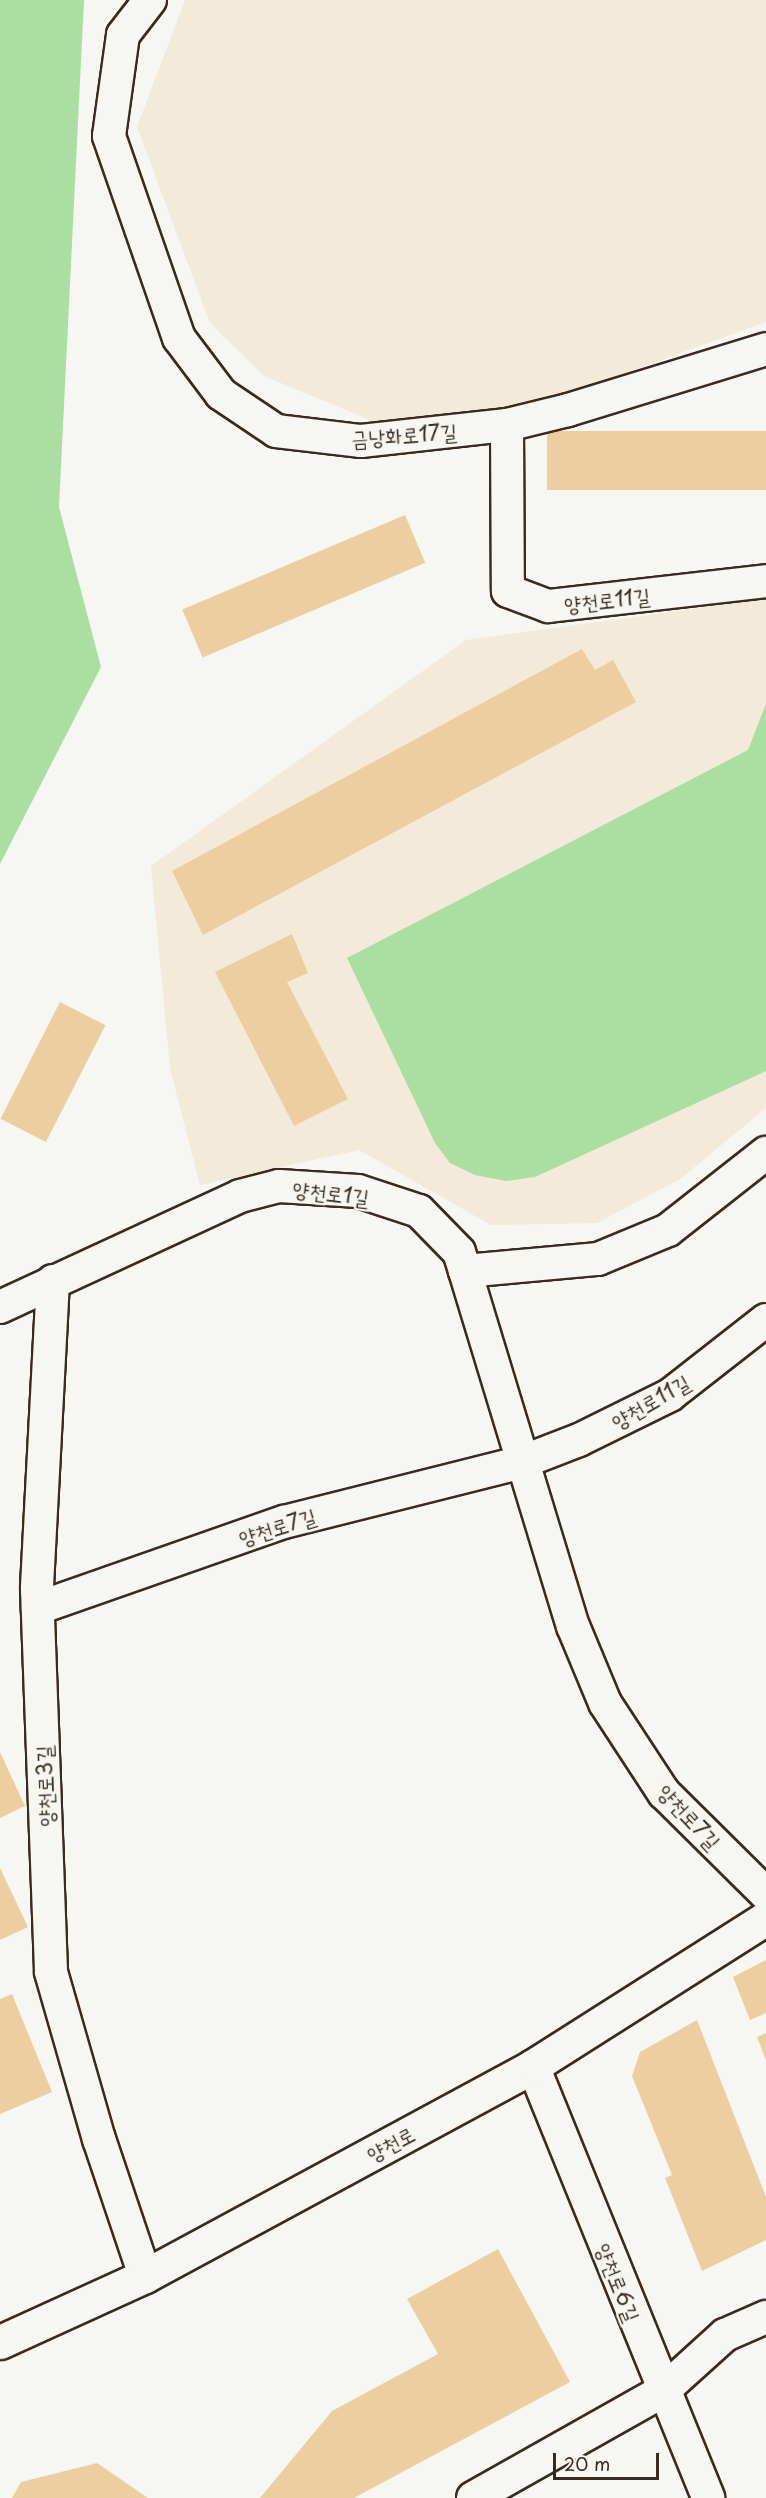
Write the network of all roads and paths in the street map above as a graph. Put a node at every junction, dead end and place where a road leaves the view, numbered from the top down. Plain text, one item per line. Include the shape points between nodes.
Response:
1 (150, 0) edge
2 (766, 349) edge
3 (507, 425) junction
4 (766, 581) edge
5 (766, 1153) edge
6 (465, 1271) junction
7 (53, 1281) junction
8 (0, 1307) edge
9 (766, 1320) edge
10 (522, 1462) junction
11 (38, 1608) junction
12 (766, 1894) edge
13 (766, 1918) edge
14 (533, 2066) junction
15 (145, 2276) junction
16 (766, 2317) edge
17 (0, 2342) edge
18 (663, 2391) junction
19 (473, 2498) edge
20 (708, 2498) edge

1 - 3 street, 금낭화로17길 via 123,35 109,135 179,338 221,394 276,431 362,441
2 - 3 street, 금낭화로17길
3 - 4 street, 양천로11길 via 508,591 549,606
5 - 6 street via 668,1230 598,1259
6 - 7 street, 양천로1길 via 459,1252 419,1211 357,1191 279,1186 240,1196
6 - 10 street, 양천로7길
7 - 8 street, 양천로1길
7 - 11 street, 양천로3길
9 - 10 street, 양천로11길 via 670,1395 579,1440
10 - 11 street, 양천로7길 via 284,1522
10 - 12 street, 양천로7길 via 573,1626 605,1702 664,1793
11 - 15 street, 양천로3길 via 51,1972 99,2139
13 - 14 main road, 양천로
14 - 15 main road, 양천로
14 - 18 street, 양천로6길
15 - 17 main road, 양천로
16 - 18 street via 724,2336
18 - 19 street
18 - 20 street, 양천로6길

